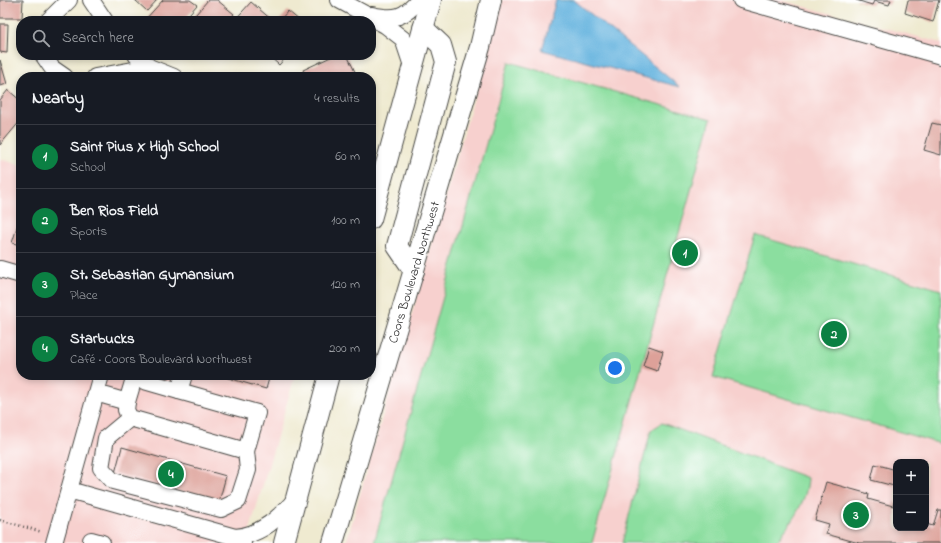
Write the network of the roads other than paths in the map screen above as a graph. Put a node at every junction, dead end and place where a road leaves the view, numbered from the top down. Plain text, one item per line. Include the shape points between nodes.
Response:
1 (70, 0) edge
2 (91, 0) edge
3 (339, 0) edge
4 (419, 0) edge
5 (431, 0) edge
6 (491, 0) edge
7 (741, 0) edge
8 (359, 12) junction
9 (53, 16) edge
10 (102, 16) edge
11 (366, 16) edge
12 (376, 21) edge
13 (423, 28) junction
14 (941, 56) edge
15 (46, 60) edge
16 (141, 60) edge
17 (412, 66) junction
18 (149, 67) junction
19 (58, 72) edge
20 (122, 72) edge
21 (162, 72) edge
22 (376, 200) edge
23 (0, 269) edge
24 (414, 271) junction
25 (16, 274) edge
26 (100, 380) edge
27 (133, 380) edge
28 (146, 380) edge
29 (182, 380) edge
30 (328, 380) edge
31 (179, 391) junction
32 (96, 393) junction
33 (127, 402) junction
34 (130, 418) junction
35 (246, 451) junction
36 (69, 490) junction
37 (297, 498) junction
38 (55, 539) edge
39 (239, 540) edge
40 (90, 543) edge
41 (102, 543) edge
42 (284, 543) edge
43 (333, 543) edge

1 - 9 street
2 - 10 street
3 - 8 street
4 - 8 street via 409,12 395,18
5 - 13 main road
6 - 24 main road, Coors Boulevard Northwest via 480,47
7 - 14 street
8 - 11 street
12 - 17 street via 403,39
13 - 17 main road
13 - 24 main road via 441,45 446,62 397,246
15 - 19 street
16 - 18 street
17 - 22 main road
18 - 20 street
18 - 21 street
23 - 25 street
24 - 43 main road, Coors Boulevard Northwest
26 - 32 street
27 - 33 street
28 - 31 street
29 - 31 street
30 - 37 main road
31 - 35 street via 257,413
32 - 33 street
32 - 36 street
33 - 34 street via 126,410
34 - 35 street
34 - 35 street via 106,438 101,468 113,481 221,509 238,501 248,470
36 - 38 street
36 - 39 street
37 - 39 street via 285,511 256,533
37 - 42 main road
40 - 41 street via 91,540

